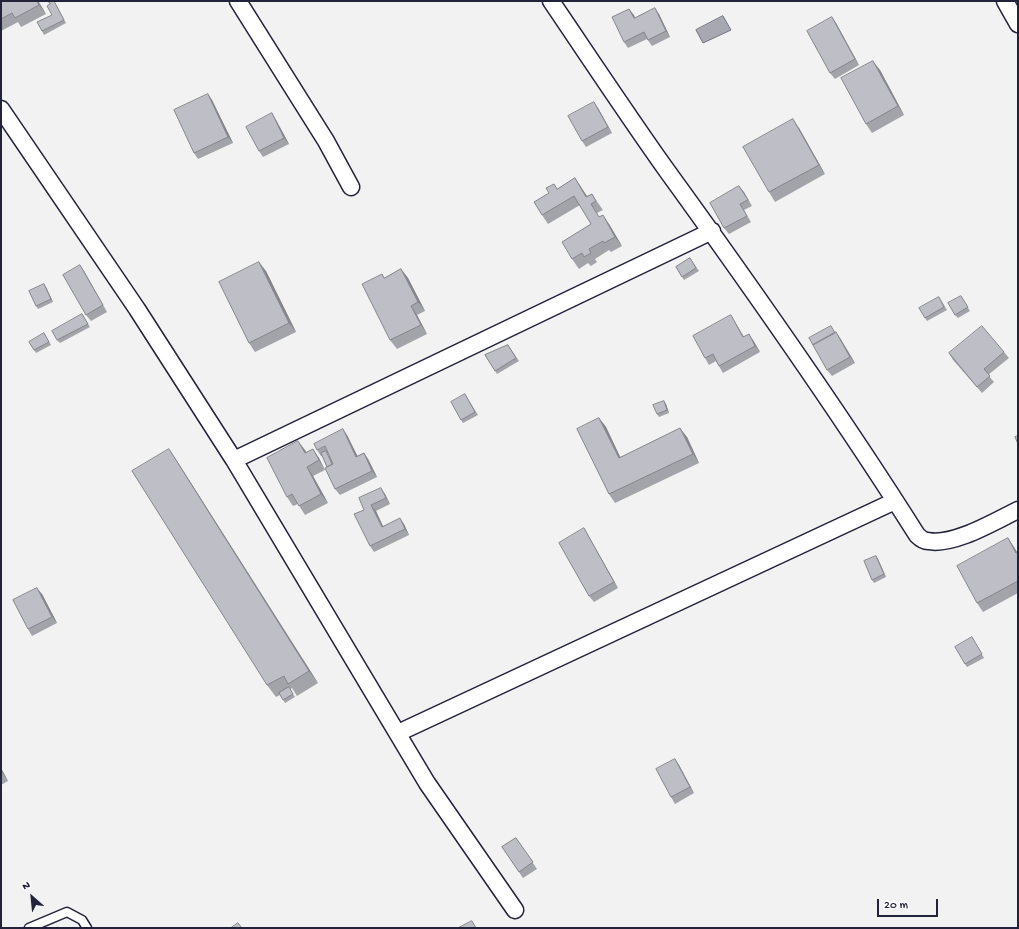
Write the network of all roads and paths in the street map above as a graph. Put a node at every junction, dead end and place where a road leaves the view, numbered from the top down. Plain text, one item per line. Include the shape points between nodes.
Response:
1 (238, 1) edge
2 (551, 1) edge
3 (1005, 1) edge
4 (1018, 24) edge
5 (1, 109) edge
6 (351, 187) dead end
7 (712, 231) junction
8 (234, 460) junction
9 (896, 501) junction
10 (1018, 510) edge
11 (398, 733) junction
12 (515, 910) dead end
13 (29, 928) edge
14 (87, 928) edge

1 - 6 street via 326,141
2 - 7 street
3 - 4 street
5 - 8 street via 137,309
7 - 8 street
7 - 9 street
8 - 11 street
9 - 10 street via 917,536 926,541 940,542 969,533
9 - 11 street
11 - 12 street via 427,783
13 - 14 lane via 67,912 82,920

